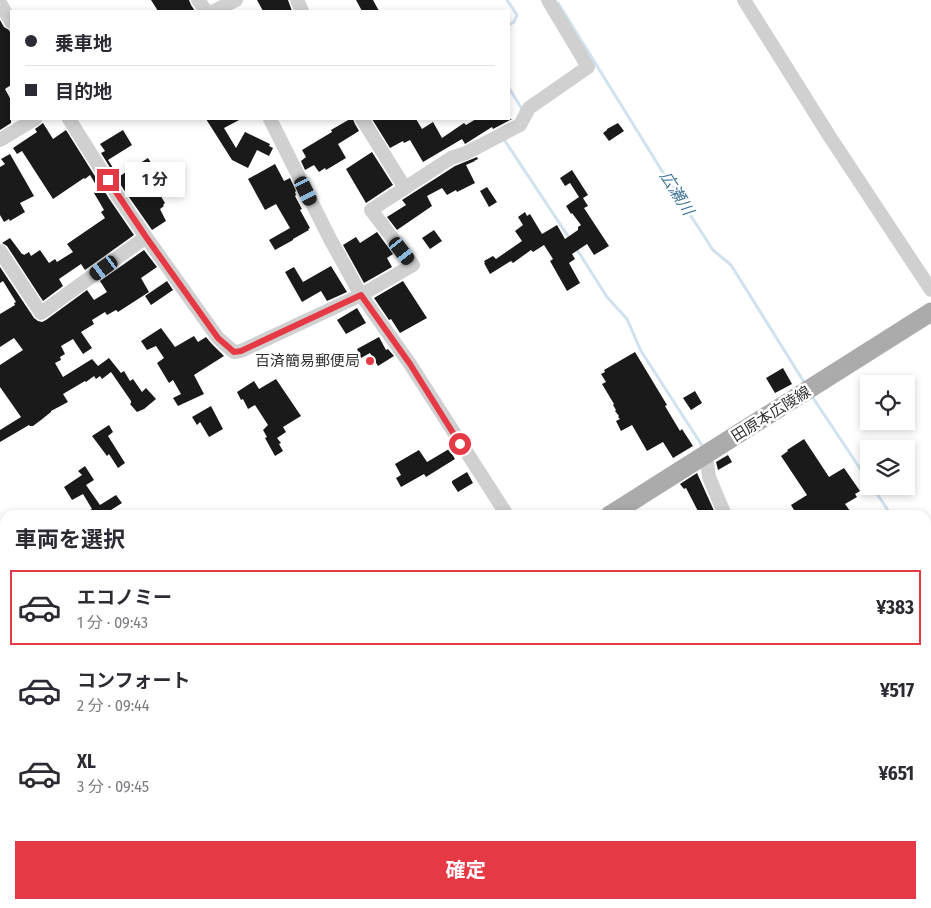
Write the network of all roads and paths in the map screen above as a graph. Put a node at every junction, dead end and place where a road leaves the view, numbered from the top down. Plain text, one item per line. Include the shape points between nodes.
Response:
1 (236, 0) edge
2 (548, 0) edge
3 (744, 0) edge
4 (0, 3) edge
5 (216, 10) edge
6 (10, 20) edge
7 (34, 120) edge
8 (70, 120) edge
9 (271, 120) edge
10 (363, 120) edge
11 (0, 140) edge
12 (405, 188) junction
13 (146, 237) junction
14 (0, 251) edge
15 (931, 290) edge
16 (361, 295) junction
17 (931, 312) edge
18 (706, 455) junction
19 (504, 510) edge
20 (618, 510) edge
21 (724, 510) edge

1 - 5 street
2 - 12 street via 588,67 529,108 520,125 451,158
3 - 15 street
4 - 6 street
7 - 11 street
8 - 13 street
9 - 16 street
10 - 12 street
12 - 16 street via 371,210 413,264
13 - 14 street via 41,312
13 - 16 street via 218,338 234,352
16 - 19 street via 410,364
17 - 18 main road, 田原本広陵線
18 - 20 main road, 田原本広陵線
18 - 21 street via 709,477

